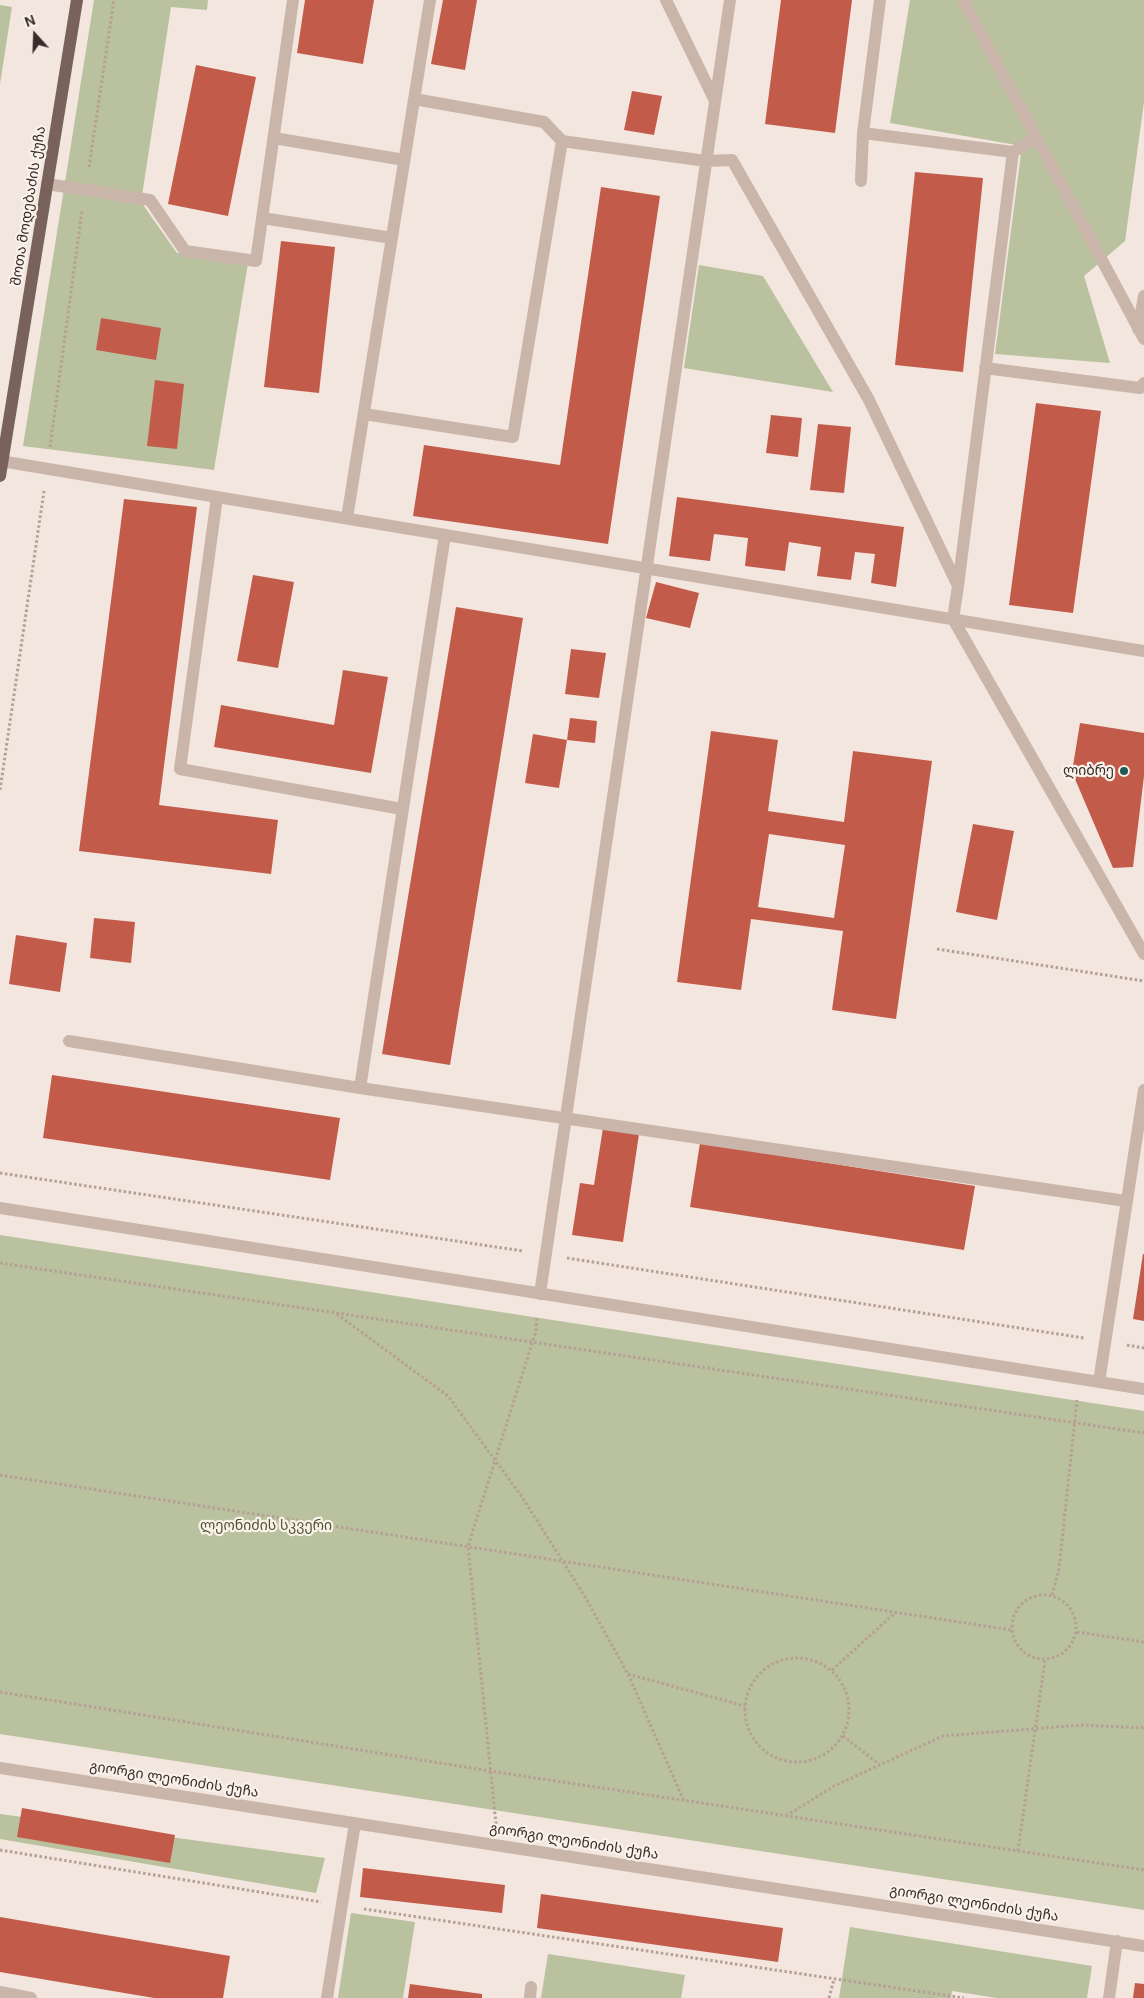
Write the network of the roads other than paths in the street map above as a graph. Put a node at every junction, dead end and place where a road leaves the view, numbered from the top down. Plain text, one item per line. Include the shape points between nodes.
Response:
1 (77, 0) edge
2 (293, 0) edge
3 (430, 0) edge
4 (666, 0) edge
5 (730, 0) edge
6 (880, 0) edge
7 (963, 0) edge
8 (414, 99) junction
9 (715, 101) junction
10 (863, 133) junction
11 (274, 138) junction
12 (1037, 138) junction
13 (562, 141) junction
14 (1013, 152) junction
15 (404, 160) junction
16 (706, 161) junction
17 (861, 181) dead end
18 (47, 184) junction
19 (262, 218) junction
20 (392, 238) junction
21 (1144, 296) edge
22 (1141, 334) edge
23 (985, 368) junction
24 (1144, 383) edge
25 (364, 414) junction
26 (1, 461) edge
27 (0, 476) edge
28 (217, 497) junction
29 (347, 518) junction
30 (445, 535) junction
31 (647, 568) junction
32 (958, 586) junction
33 (953, 619) junction
34 (1144, 650) edge
35 (402, 809) junction
36 (1144, 954) edge
37 (69, 1041) dead end
38 (360, 1088) junction
39 (1144, 1090) edge
40 (566, 1117) junction
41 (1126, 1201) junction
42 (0, 1208) edge
43 (540, 1294) junction
44 (1098, 1382) junction
45 (1144, 1389) edge
46 (0, 1768) edge
47 (355, 1824) junction
48 (1117, 1941) junction
49 (1144, 1946) edge
50 (0, 1992) edge
51 (24, 1997) edge
52 (327, 1998) edge
53 (1109, 1998) edge

1 - 18 main road, შოთა მოდებაძის ქუჩა
2 - 11 street
3 - 8 street
4 - 9 street
5 - 9 street
6 - 10 street
7 - 12 street
8 - 13 street via 544,122
8 - 15 street
9 - 16 street
10 - 14 street
10 - 17 street
11 - 15 street
11 - 19 street
12 - 14 street
12 - 22 street
13 - 16 street
13 - 25 street via 513,437
14 - 23 street
15 - 20 street
16 - 31 street
16 - 32 street via 732,160 868,400
18 - 19 street via 150,200 185,251 256,261
18 - 26 main road, შოთა მოდებაძის ქუჩა
19 - 20 street
20 - 25 street
21 - 22 street
23 - 24 street via 1140,388
23 - 32 street
25 - 29 street
26 - 27 main road, შოთა მოდებაძის ქუჩა
26 - 28 street
28 - 29 street
28 - 35 street via 180,768
29 - 30 street
30 - 31 street
30 - 35 street
31 - 33 street
31 - 40 street
32 - 33 street
33 - 34 street
33 - 36 street
35 - 38 street
37 - 38 street
38 - 40 street
39 - 41 street
40 - 41 street
40 - 43 street
41 - 44 street
42 - 43 street
43 - 44 street
44 - 45 street
46 - 47 street, გიორგი ლეონიძის ქუჩა
47 - 48 street, გიორგი ლეონიძის ქუჩა
47 - 52 street
48 - 49 street, გიორგი ლეონიძის ქუჩა
48 - 53 street
50 - 51 street

